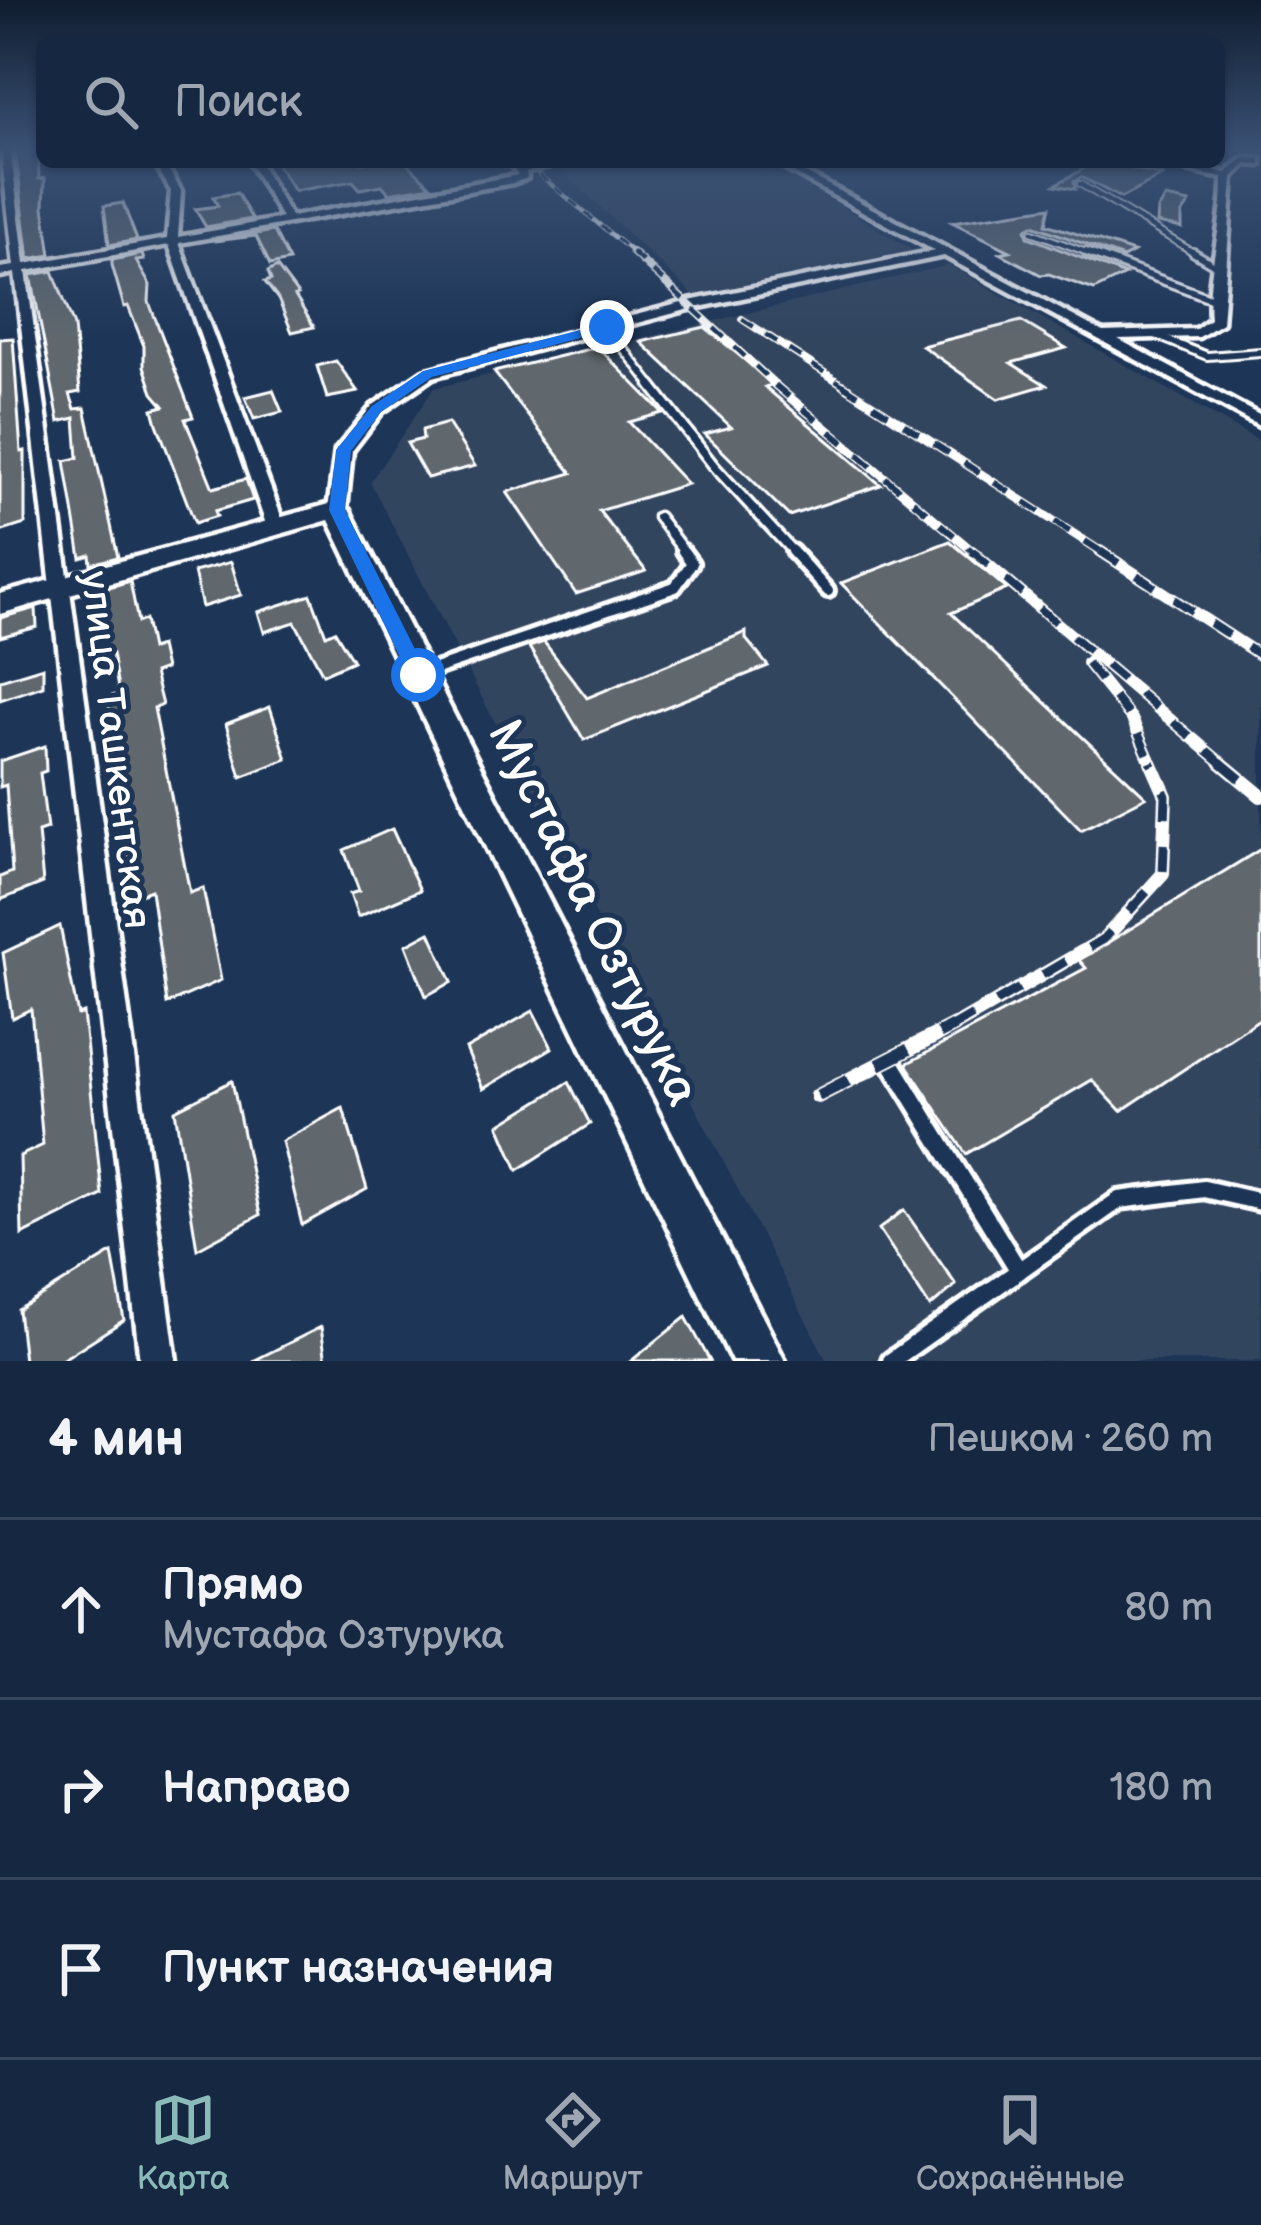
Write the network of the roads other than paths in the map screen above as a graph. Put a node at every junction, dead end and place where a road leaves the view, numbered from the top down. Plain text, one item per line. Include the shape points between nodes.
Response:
1 (7, 212) edge
2 (174, 212) edge
3 (283, 212) edge
4 (336, 212) edge
5 (868, 212) edge
6 (1126, 212) edge
7 (1230, 212) edge
8 (288, 220) junction
9 (1032, 232) dead end
10 (172, 238) junction
11 (943, 253) junction
12 (1218, 267) junction
13 (9, 270) edge
14 (1213, 299) junction
15 (607, 327) junction
16 (1155, 335) junction
17 (1099, 336) junction
18 (1261, 352) edge
19 (1261, 422) edge
20 (337, 510) junction
21 (658, 517) dead end
22 (276, 527) junction
23 (58, 589) junction
24 (827, 591) dead end
25 (0, 604) edge
26 (418, 675) junction
27 (893, 1066) dead end
28 (1261, 1202) edge
29 (1019, 1270) junction
30 (158, 1361) edge
31 (759, 1361) edge
32 (891, 1361) edge

1 - 13 street, улица Ташкентская
2 - 10 street
3 - 8 street
4 - 8 street
5 - 11 street
6 - 12 lane
7 - 12 street
8 - 10 street
9 - 14 lane
10 - 13 street
10 - 22 street
11 - 15 street
11 - 17 street
12 - 14 street
13 - 23 street, улица Ташкентская
14 - 16 street via 1216,320 1199,333
15 - 20 street via 428,374 376,409 344,450
15 - 24 lane via 715,466
16 - 17 street
16 - 18 lane via 1207,356
17 - 19 street
20 - 22 street
20 - 26 street, Мустафа Озтурука
21 - 26 lane via 692,563 675,587
22 - 23 street
23 - 25 street
23 - 30 street, улица Ташкентская
26 - 31 street, Мустафа Озтурука
27 - 29 lane
28 - 29 lane via 1204,1189 1119,1201
29 - 32 lane

